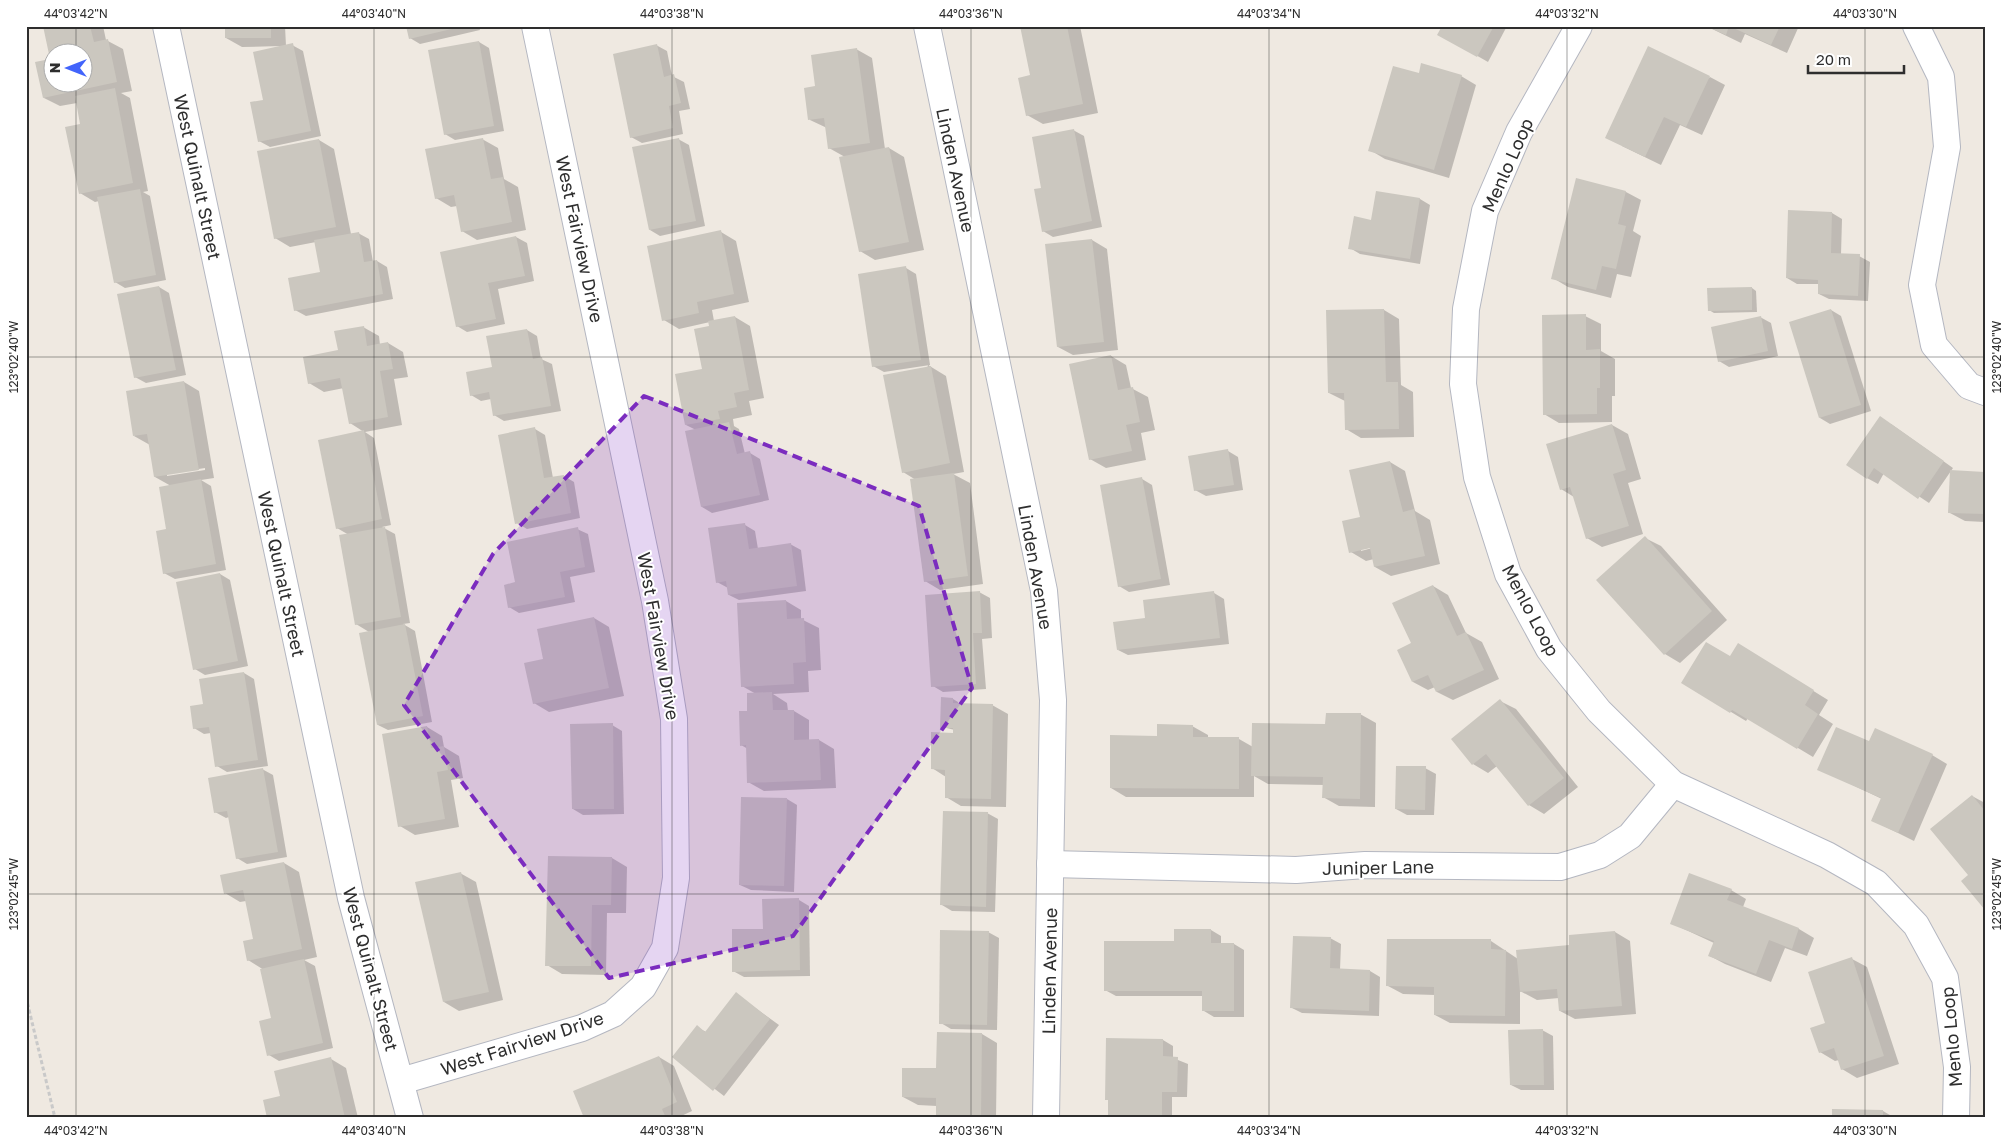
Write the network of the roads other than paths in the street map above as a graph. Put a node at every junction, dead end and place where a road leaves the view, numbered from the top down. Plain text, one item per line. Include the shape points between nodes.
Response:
1 (166, 26) edge
2 (535, 26) edge
3 (927, 26) edge
4 (1578, 26) edge
5 (1916, 26) edge
6 (1985, 392) edge
7 (1672, 784) junction
8 (1050, 864) junction
9 (401, 1081) junction
10 (410, 1118) edge
11 (1046, 1118) edge
12 (1956, 1118) edge

1 - 9 street, West Quinalt Street via 351,898
2 - 9 street, West Fairview Drive via 656,601 674,719 676,878 665,948 643,987 612,1014 582,1028
3 - 8 street, Linden Avenue via 1044,591 1053,700
4 - 7 street, Menlo Loop via 1519,132 1485,211 1466,309 1463,384 1477,477 1508,574 1548,649 1599,711
5 - 6 street via 1941,77 1947,147 1922,285 1934,345 1969,386
7 - 8 street, Juniper Lane via 1630,836 1600,855 1560,867 1365,865 1296,870
7 - 12 street, Menlo Loop via 1826,855 1876,883 1916,926 1945,978 1957,1067
8 - 11 street, Linden Avenue
9 - 10 street, West Quinalt Street

